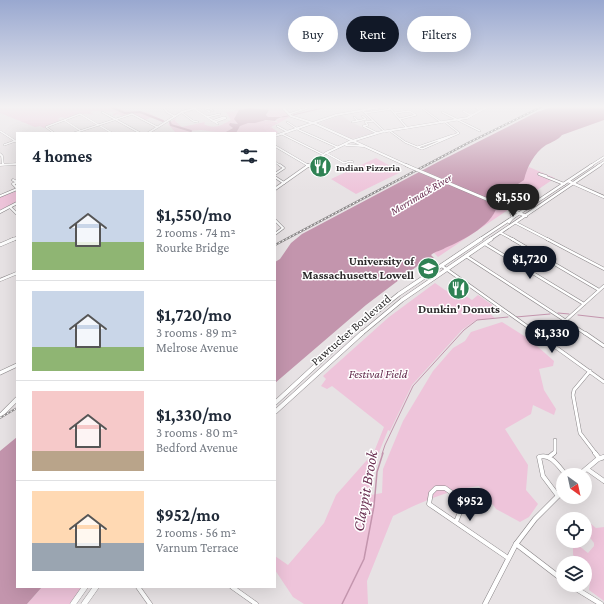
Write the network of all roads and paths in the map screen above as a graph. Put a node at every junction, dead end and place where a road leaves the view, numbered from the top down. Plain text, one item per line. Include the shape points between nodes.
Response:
1 (7, 135) edge
2 (285, 135) edge
3 (312, 135) edge
4 (340, 135) edge
5 (370, 135) edge
6 (396, 135) edge
7 (450, 135) edge
8 (361, 138) junction
9 (16, 141) edge
10 (352, 141) junction
11 (4, 145) dead end
12 (363, 146) junction
13 (276, 147) edge
14 (337, 147) junction
15 (332, 150) junction
16 (0, 154) edge
17 (325, 154) junction
18 (604, 158) edge
19 (353, 162) dead end
20 (604, 162) edge
21 (276, 163) edge
22 (16, 164) edge
23 (1, 165) edge
24 (309, 166) junction
25 (276, 175) edge
26 (546, 176) dead end
27 (276, 177) edge
28 (13, 180) dead end
29 (568, 181) junction
30 (16, 182) edge
31 (284, 183) junction
32 (573, 183) junction
33 (564, 184) junction
34 (276, 188) edge
35 (16, 189) edge
36 (0, 196) edge
37 (604, 197) edge
38 (16, 204) edge
39 (10, 207) junction
40 (508, 209) junction
41 (0, 212) edge
42 (16, 213) edge
43 (521, 214) junction
44 (526, 216) junction
45 (276, 221) edge
46 (509, 222) junction
47 (516, 223) junction
48 (276, 233) edge
49 (501, 233) junction
50 (16, 238) edge
51 (485, 244) junction
52 (0, 245) edge
53 (472, 246) junction
54 (476, 249) junction
55 (466, 256) junction
56 (442, 266) junction
57 (604, 269) edge
58 (446, 270) junction
59 (16, 273) edge
60 (0, 279) edge
61 (604, 286) edge
62 (599, 290) junction
63 (584, 304) junction
64 (565, 321) junction
65 (604, 346) edge
66 (16, 365) edge
67 (590, 371) junction
68 (0, 372) edge
69 (604, 382) edge
70 (16, 399) edge
71 (276, 401) edge
72 (276, 411) edge
73 (0, 416) edge
74 (555, 440) dead end
75 (549, 457) junction
76 (602, 458) edge
77 (559, 468) edge
78 (588, 468) edge
79 (592, 473) edge
80 (604, 481) edge
81 (556, 493) edge
82 (556, 498) edge
83 (456, 522) junction
84 (516, 544) junction
85 (508, 558) junction
86 (556, 575) edge
87 (84, 588) edge
88 (95, 588) edge
89 (139, 588) edge
90 (233, 588) edge
91 (581, 592) edge
92 (73, 604) edge
93 (84, 604) edge
94 (150, 604) edge
95 (256, 604) edge
96 (485, 604) edge
97 (601, 604) edge

1 - 9 street
2 - 17 street
3 - 14 street
4 - 10 main road
5 - 8 main road
6 - 7 street via 418,147
8 - 10 main road
8 - 12 main road via 358,142
9 - 11 street
10 - 12 main road
10 - 14 main road
12 - 15 main road via 347,144
12 - 40 main road, bridge
13 - 24 main road
14 - 15 main road
15 - 17 main road
16 - 23 main road
17 - 19 street via 344,163
17 - 24 main road
18 - 29 main road, Pawtucket Boulevard
20 - 32 main road, Pawtucket Boulevard
21 - 25 street via 284,168
22 - 23 main road
24 - 31 main road
26 - 33 street
27 - 31 street
28 - 30 street
29 - 32 main road
29 - 33 main road, Pawtucket Boulevard
31 - 34 main road
32 - 37 main road
32 - 44 main road, Pawtucket Boulevard
33 - 43 main road, Pawtucket Boulevard
35 - 36 street
38 - 39 main road
39 - 41 main road
39 - 42 street
40 - 43 main road
40 - 46 main road via 513,217
43 - 44 main road
43 - 46 main road, Pawtucket Boulevard
44 - 47 main road, Pawtucket Boulevard
45 - 48 street via 283,228
46 - 53 main road, Pawtucket Boulevard
47 - 49 main road, Pawtucket Boulevard
47 - 57 street
49 - 51 main road, Pawtucket Boulevard
49 - 62 street
50 - 52 main road
51 - 54 main road, Pawtucket Boulevard
51 - 63 street
53 - 54 street
53 - 56 main road, Pawtucket Boulevard
54 - 55 main road, Pawtucket Boulevard
55 - 58 main road, Pawtucket Boulevard
55 - 64 street
56 - 58 street
56 - 71 main road, Pawtucket Boulevard via 380,309
58 - 67 street
58 - 72 main road, Pawtucket Boulevard via 384,314
59 - 60 street
61 - 62 street
62 - 63 street
63 - 64 street
64 - 65 street
66 - 68 main road
67 - 69 street
67 - 76 street via 574,390 573,395 580,433
70 - 73 main road
74 - 75 street via 555,452
75 - 77 street
75 - 81 street via 540,456 538,460 543,476
76 - 78 main road
79 - 80 street
82 - 84 main road via 535,519
83 - 83 street via 429,504 434,489 449,489 461,501
83 - 85 street
84 - 85 main road
84 - 86 main road
85 - 96 main road
87 - 92 main road
88 - 93 main road
89 - 94 street
90 - 95 street
91 - 97 main road

